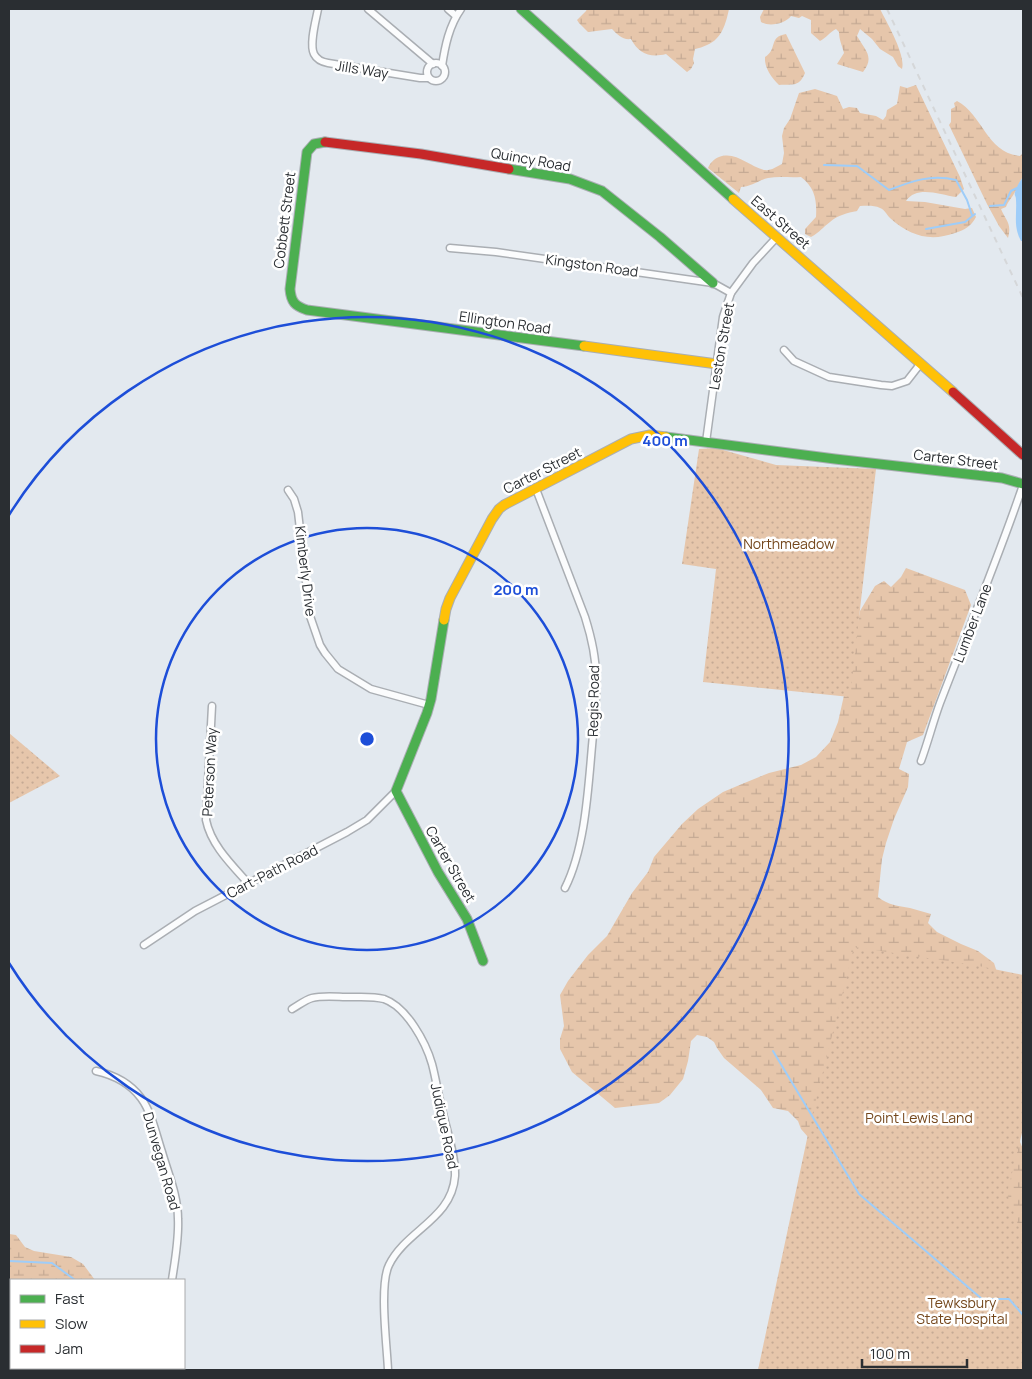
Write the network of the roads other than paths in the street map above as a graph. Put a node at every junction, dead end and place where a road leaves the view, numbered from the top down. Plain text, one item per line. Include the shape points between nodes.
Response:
1 (318, 9) edge
2 (368, 9) edge
3 (448, 9) edge
4 (461, 9) edge
5 (521, 9) edge
6 (456, 16) junction
7 (433, 64) junction
8 (442, 66) junction
9 (429, 78) junction
10 (312, 144) joint
11 (777, 237) junction
12 (450, 248) dead end
13 (713, 282) junction
14 (731, 293) junction
15 (292, 301) joint
16 (784, 350) dead end
17 (921, 363) junction
18 (717, 364) junction
19 (706, 442) junction
20 (1023, 455) edge
21 (1023, 484) edge
22 (288, 490) dead end
23 (536, 490) junction
24 (212, 706) dead end
25 (429, 706) junction
26 (921, 761) dead end
27 (396, 791) junction
28 (248, 883) junction
29 (565, 888) dead end
30 (144, 945) dead end
31 (483, 961) dead end
32 (292, 1009) dead end
33 (96, 1071) dead end
34 (172, 1279) edge
35 (388, 1370) edge

1 - 9 street, Jills Way via 313,48 319,60
2 - 7 street
3 - 6 street
4 - 6 street
5 - 11 street, East Street
6 - 8 street via 448,33
7 - 8 street
7 - 9 street via 427,70
8 - 9 street via 444,74 441,78
10 - 13 street, Quincy Road via 322,141 412,153 586,184 618,202
10 - 15 street, Cobbett Street via 306,161 290,289
11 - 14 street, Leston Street via 753,262
11 - 17 street, East Street
12 - 13 street, Kingston Road
13 - 14 street, Kingston Road
14 - 18 street, Leston Street via 723,317
15 - 18 street, Ellington Road via 307,310
16 - 17 street via 794,361 829,377 881,385 892,386 907,381
17 - 20 street, East Street
18 - 19 street, Leston Street
19 - 21 street, Carter Street via 1002,478
19 - 23 street, Carter Street via 650,435 638,437
21 - 26 street, Lumber Lane
22 - 25 street, Kimberly Drive via 298,512 310,616 325,653 338,669 371,689
23 - 25 street, Carter Street via 496,512 450,598
23 - 29 street, Regis Road via 585,617 596,676 582,831 573,873
24 - 28 street, Peterson Way via 206,804 208,831
25 - 27 street, Carter Street
27 - 28 street, Cart-Path Road via 367,820
27 - 31 street, Carter Street via 438,872 467,919
28 - 30 street, Cart-Path Road via 195,911
32 - 35 street, Judique Road via 317,997 383,999 392,1003 410,1021 432,1064 455,1175 451,1195 442,1210 406,1243 388,1266 384,1295
33 - 34 street, Dunvegan Road via 123,1081 141,1098 150,1116 178,1209

